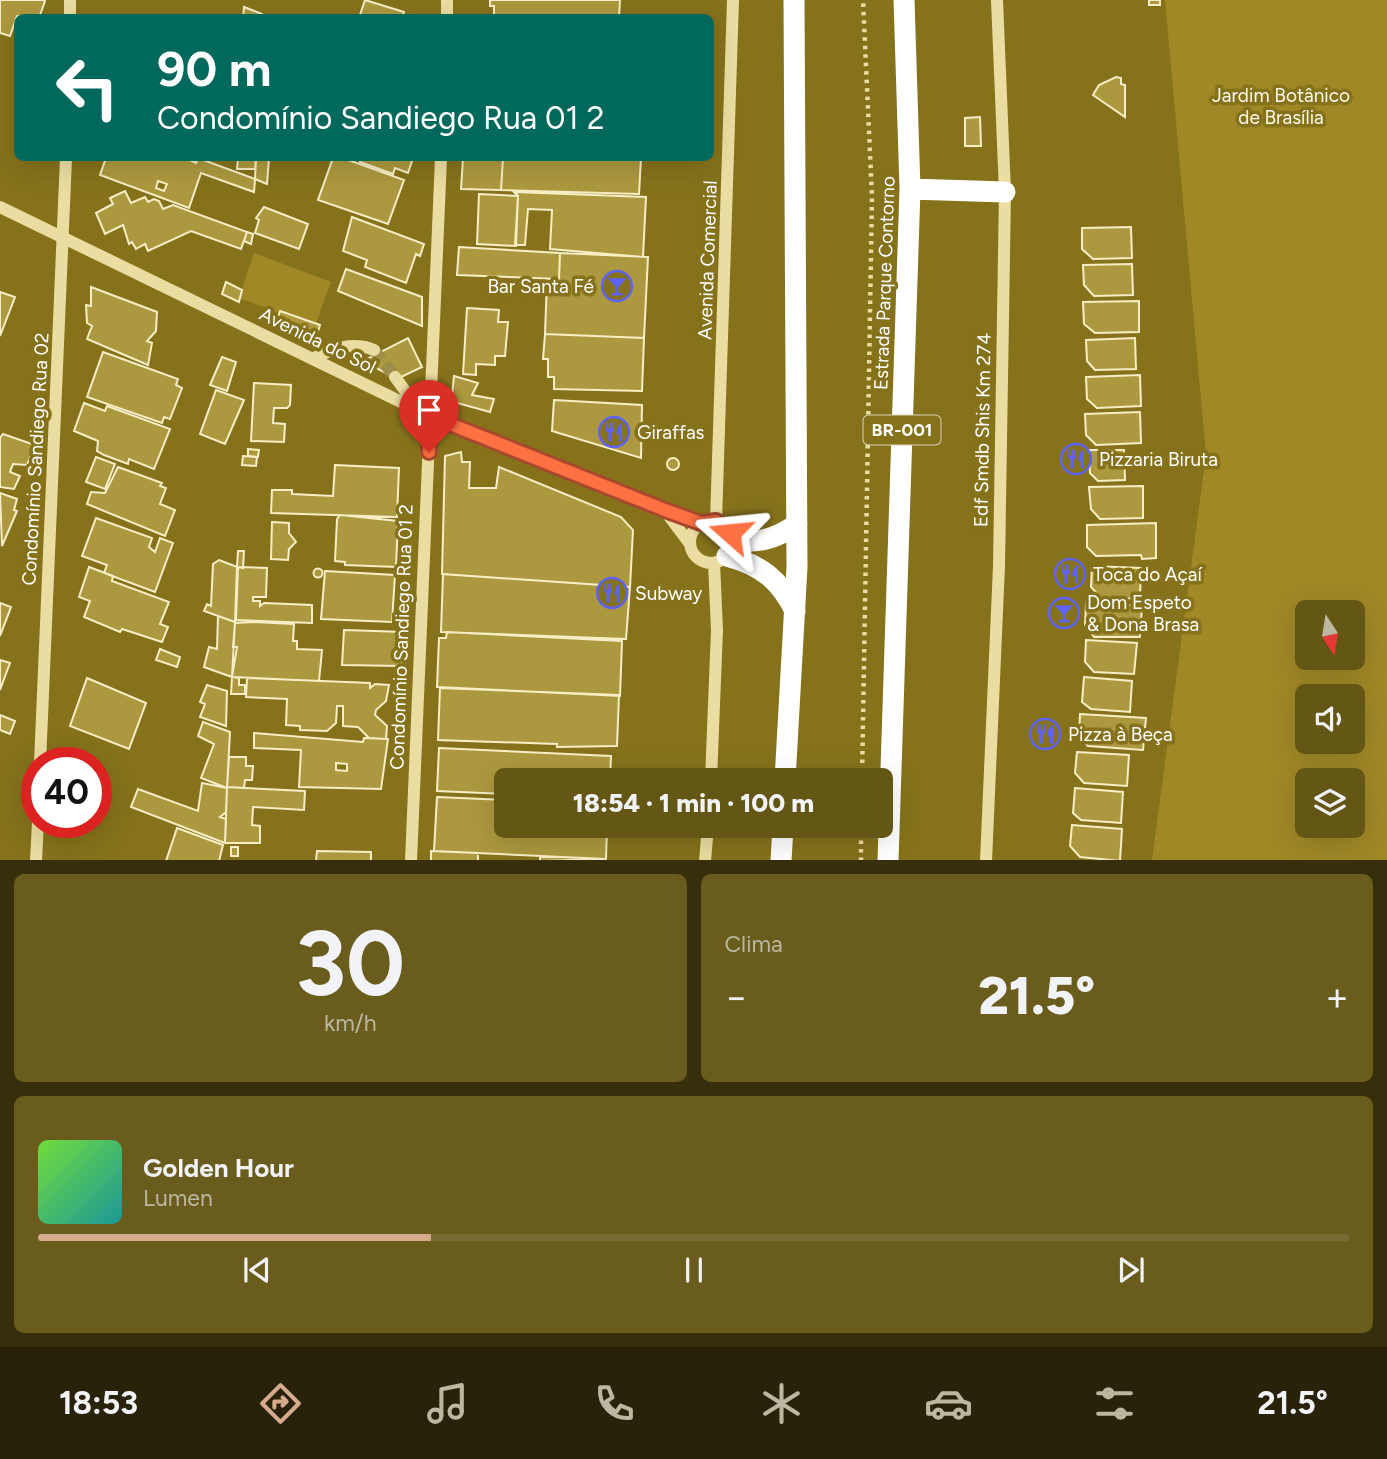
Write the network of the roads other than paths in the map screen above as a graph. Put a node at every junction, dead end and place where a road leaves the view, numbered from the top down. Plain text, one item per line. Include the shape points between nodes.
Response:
1 (733, 0) edge
2 (794, 0) edge
3 (904, 0) edge
4 (998, 0) edge
5 (66, 161) edge
6 (441, 161) edge
7 (910, 189) junction
8 (1005, 192) junction
9 (0, 207) edge
10 (64, 238) junction
11 (374, 351) dead end
12 (312, 359) junction
13 (395, 377) tunnel mouth
14 (424, 413) junction
15 (665, 510) junction
16 (716, 521) junction
17 (701, 523) junction
18 (797, 524) junction
19 (690, 544) junction
20 (724, 553) junction
21 (795, 613) junction
22 (41, 747) edge
23 (711, 768) edge
24 (786, 768) edge
25 (37, 838) edge
26 (707, 838) edge
27 (782, 838) edge
28 (36, 860) edge
29 (411, 860) edge
30 (705, 860) edge
31 (780, 860) edge
32 (888, 860) edge
33 (986, 860) edge

1 - 16 street, Avenida Comercial
2 - 18 highway
3 - 7 highway, Estrada Parque Contorno / BR-001
4 - 8 street, Edf Smdb Shis Km 274
5 - 10 street, Condomínio Sandiego Rua 02
6 - 14 street, Condomínio Sandiego Rua 01 2
7 - 8 highway
7 - 32 highway, Estrada Parque Contorno / BR-001
8 - 33 street, Edf Smdb Shis Km 274 via 999,566
9 - 10 street, Avenida do Sol
10 - 12 street, Avenida do Sol
10 - 22 street, Condomínio Sandiego Rua 02
11 - 12 street via 362,345
12 - 14 street, Avenida do Sol
13 - 14 street
14 - 15 street, Avenida do Sol
14 - 29 street, Condomínio Sandiego Rua 01 2
15 - 17 street, Avenida do Sol
15 - 19 street
16 - 17 street
16 - 20 street via 727,528
17 - 19 street
18 - 20 highway via 777,537
18 - 21 highway
19 - 20 street via 701,560
20 - 21 highway via 750,562 774,578
20 - 23 street
21 - 24 highway
25 - 28 street
26 - 30 street
27 - 31 highway

